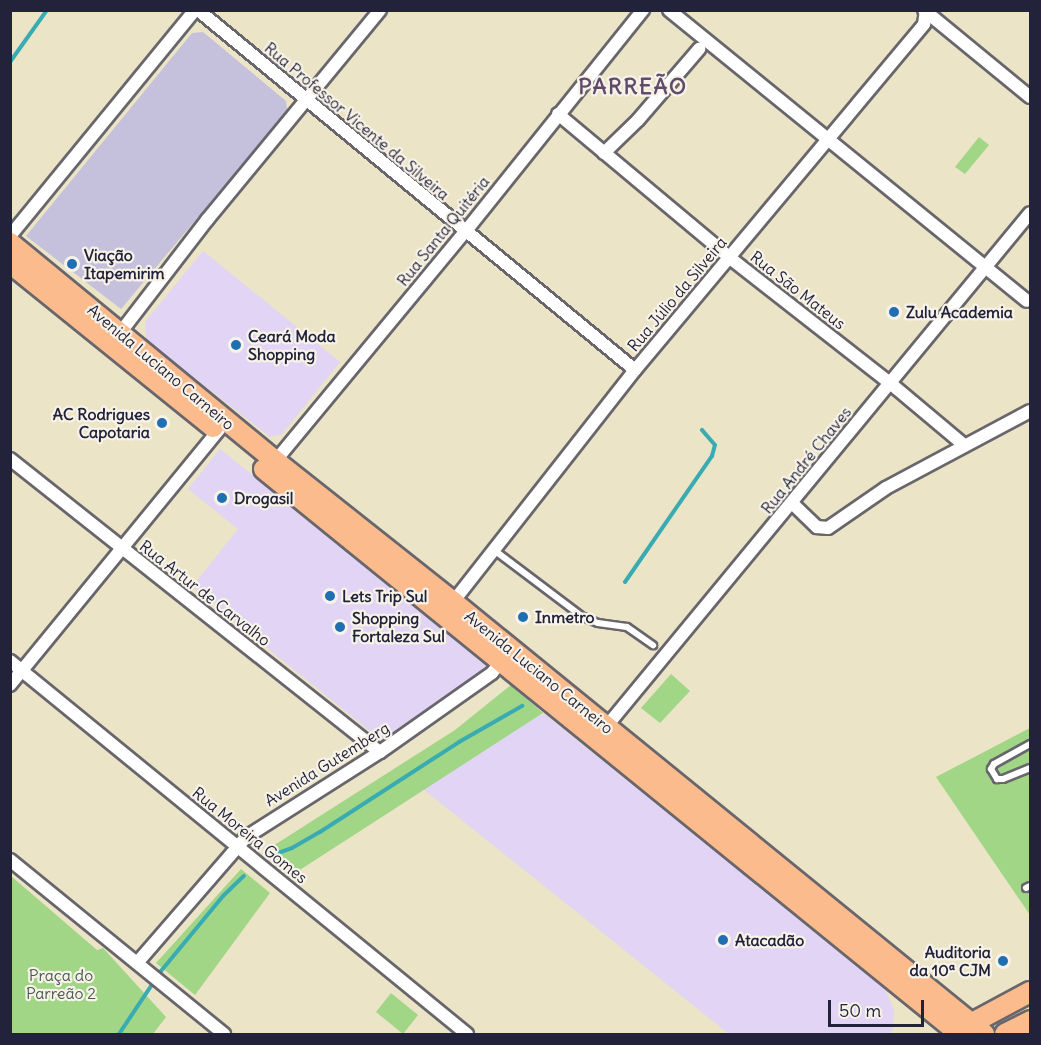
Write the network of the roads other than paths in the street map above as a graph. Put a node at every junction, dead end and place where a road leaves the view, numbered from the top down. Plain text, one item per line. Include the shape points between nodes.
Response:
1 (196, 10) edge
2 (380, 10) edge
3 (643, 10) edge
4 (669, 10) edge
5 (925, 11) edge
6 (699, 49) dead end
7 (1030, 97) edge
8 (307, 100) junction
9 (558, 114) junction
10 (828, 140) junction
11 (604, 153) junction
12 (1030, 213) edge
13 (465, 232) junction
14 (10, 236) edge
15 (10, 243) edge
16 (730, 258) junction
17 (10, 263) edge
18 (986, 268) junction
19 (1027, 301) dead end
20 (120, 333) junction
21 (635, 370) junction
22 (890, 383) junction
23 (1030, 411) edge
24 (222, 425) junction
25 (964, 445) junction
26 (10, 459) edge
27 (271, 466) junction
28 (792, 503) junction
29 (121, 548) junction
30 (494, 550) junction
31 (453, 602) junction
32 (653, 645) dead end
33 (10, 661) edge
34 (501, 662) junction
35 (22, 670) junction
36 (540, 683) junction
37 (10, 685) edge
38 (606, 727) junction
39 (1030, 744) edge
40 (380, 752) junction
41 (1030, 768) edge
42 (237, 846) junction
43 (10, 860) edge
44 (142, 968) junction
45 (1030, 992) edge
46 (1030, 1021) edge
47 (964, 1032) edge
48 (224, 1035) edge
49 (467, 1035) edge
50 (1005, 1035) edge

1 - 8 street, Rua Professor Vicente da Silveira
1 - 14 street
2 - 8 street
3 - 9 street, Rua Santa Quitéria
4 - 10 street
5 - 7 street
5 - 10 street, Rua Júlio da Silveira via 924,24
6 - 11 street via 639,120
8 - 13 street, Rua Professor Vicente da Silveira
8 - 20 street
9 - 11 street, Rua São Mateus
9 - 13 street, Rua Santa Quitéria
10 - 16 street, Rua Júlio da Silveira
10 - 18 street
11 - 16 street, Rua São Mateus
12 - 18 street, Rua André Chaves
13 - 21 street, Rua Professor Vicente da Silveira
13 - 27 street, Rua Santa Quitéria
15 - 20 main road, Avenida Luciano Carneiro
16 - 21 street, Rua Júlio da Silveira
16 - 22 street, Rua São Mateus
17 - 24 main road, Avenida Luciano Carneiro
18 - 19 street
18 - 22 street, Rua André Chaves
20 - 24 main road, Avenida Luciano Carneiro
21 - 30 street, Rua Júlio da Silveira
22 - 25 street, Rua São Mateus
22 - 28 street, Rua André Chaves
23 - 25 street
24 - 27 main road, Avenida Luciano Carneiro
24 - 29 street
25 - 28 street via 886,488 828,528 817,527
26 - 29 street, Rua Artur de Carvalho
27 - 31 main road, Avenida Luciano Carneiro
27 - 34 main road, Avenida Luciano Carneiro
28 - 38 street, Rua André Chaves
29 - 35 street
29 - 40 street, Rua Artur de Carvalho
30 - 31 street, Rua Júlio da Silveira
30 - 32 lane via 583,616 598,623 627,627
31 - 36 main road, Avenida Luciano Carneiro
33 - 35 street, Rua Moreira Gomes
34 - 36 main road, Avenida Luciano Carneiro
34 - 40 street, Avenida Gutemberg via 492,673
35 - 37 street
35 - 42 street, Rua Moreira Gomes
36 - 38 main road, Avenida Luciano Carneiro
36 - 47 main road, Avenida Luciano Carneiro
38 - 47 main road, Avenida Luciano Carneiro
39 - 41 lane via 991,769 997,779 1003,779
40 - 42 street, Avenida Gutemberg via 268,821
42 - 44 street, Avenida Gutemberg
42 - 49 street, Rua Moreira Gomes
43 - 44 street
44 - 48 street
45 - 47 main road
46 - 50 main road

